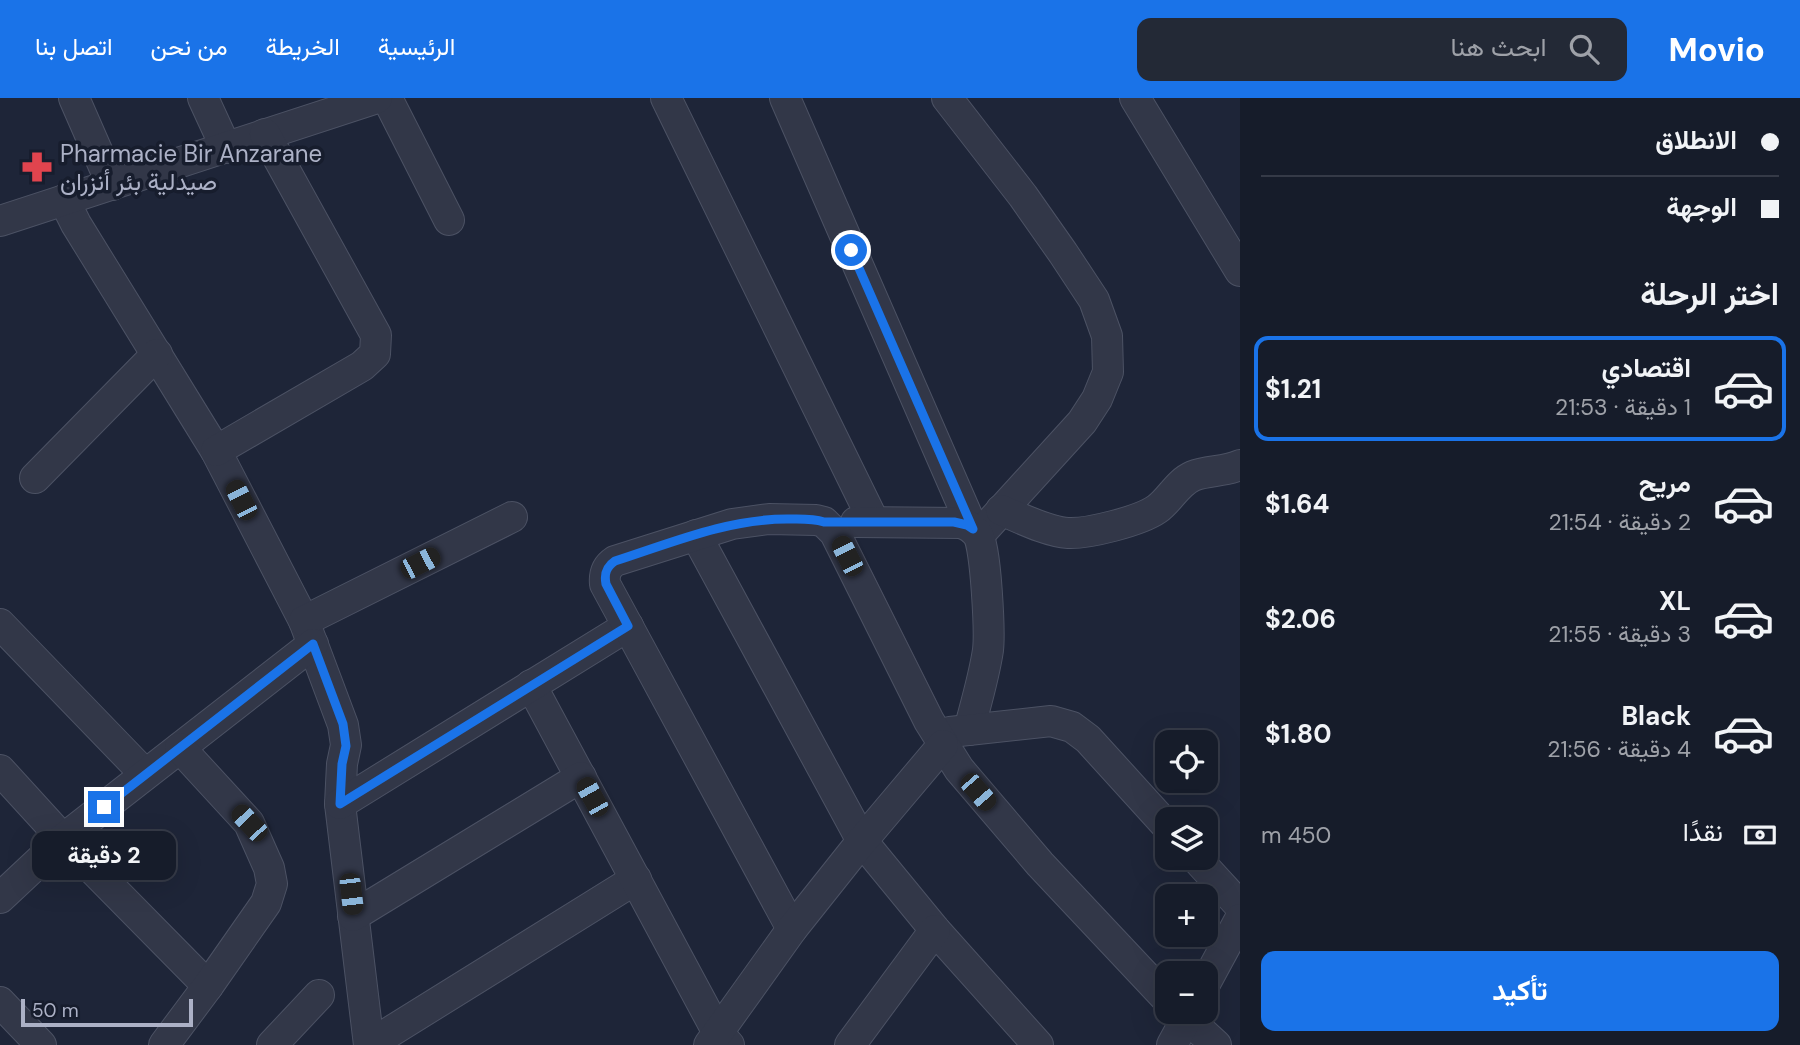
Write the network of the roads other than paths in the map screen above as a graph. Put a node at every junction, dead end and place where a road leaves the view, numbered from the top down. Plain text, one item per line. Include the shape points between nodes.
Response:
1 (74, 98) edge
2 (203, 98) edge
3 (377, 98) edge
4 (387, 98) edge
5 (666, 98) edge
6 (785, 98) edge
7 (947, 98) edge
8 (1135, 98) edge
9 (265, 134) junction
10 (226, 148) junction
11 (112, 185) junction
12 (64, 200) junction
13 (449, 220) dead end
14 (0, 221) edge
15 (1240, 271) edge
16 (157, 354) junction
17 (216, 451) junction
18 (1240, 465) edge
19 (35, 478) dead end
20 (1001, 510) junction
21 (512, 517) dead end
22 (824, 522) junction
23 (874, 522) junction
24 (976, 532) junction
25 (696, 535) junction
26 (0, 624) edge
27 (628, 626) junction
28 (309, 632) junction
29 (531, 685) junction
30 (969, 730) junction
31 (939, 739) junction
32 (180, 748) junction
33 (0, 770) edge
34 (145, 774) junction
35 (581, 777) junction
36 (340, 804) junction
37 (1155, 813) edge
38 (63, 839) junction
39 (862, 841) junction
40 (1207, 870) edge
41 (636, 879) junction
42 (4, 885) edge
43 (1240, 906) edge
44 (354, 916) junction
45 (1240, 919) edge
46 (792, 929) junction
47 (935, 930) junction
48 (1217, 961) edge
49 (1155, 983) edge
50 (208, 986) junction
51 (319, 996) dead end
52 (0, 1002) edge
53 (1177, 1024) edge
54 (1195, 1024) edge
55 (719, 1041) edge
56 (41, 1045) edge
57 (164, 1045) edge
58 (272, 1045) edge
59 (850, 1045) edge
60 (1038, 1045) edge
61 (1172, 1045) edge
62 (1216, 1045) edge

1 - 11 street
2 - 10 street
3 - 9 street
4 - 13 street
5 - 23 street
6 - 24 street
7 - 20 street via 1063,253 1094,300 1107,336 1108,372 1097,398 1082,422
8 - 15 street
9 - 10 street
9 - 17 street via 376,335 375,354
10 - 11 street
11 - 12 street
12 - 14 street
12 - 16 street
16 - 17 street
16 - 19 street
17 - 28 street
18 - 20 street via 1193,476 1146,516 1109,527 1068,533
20 - 24 street
21 - 28 street
22 - 23 street
22 - 25 street via 769,519
22 - 31 street via 835,533
23 - 24 street via 954,522
24 - 30 street via 985,567 988,647
25 - 27 street via 615,561 606,569 606,584
25 - 39 street
26 - 34 street
27 - 29 street
27 - 46 street
28 - 32 street
28 - 36 street via 343,724 346,746
29 - 35 street
29 - 36 street
30 - 31 street
30 - 37 street via 1051,721 1072,727
31 - 39 street
31 - 49 street via 1040,864
32 - 34 street
32 - 50 street via 249,823 270,867 266,903
33 - 38 street
34 - 38 street
35 - 41 street
35 - 44 street
36 - 44 street
38 - 42 street
38 - 50 street
39 - 46 street
39 - 47 street
40 - 43 street
41 - 44 street via 369,1045
41 - 55 street
45 - 48 street
46 - 55 street
47 - 59 street
47 - 60 street
50 - 57 street
51 - 58 street
52 - 56 street
53 - 61 street
54 - 62 street

